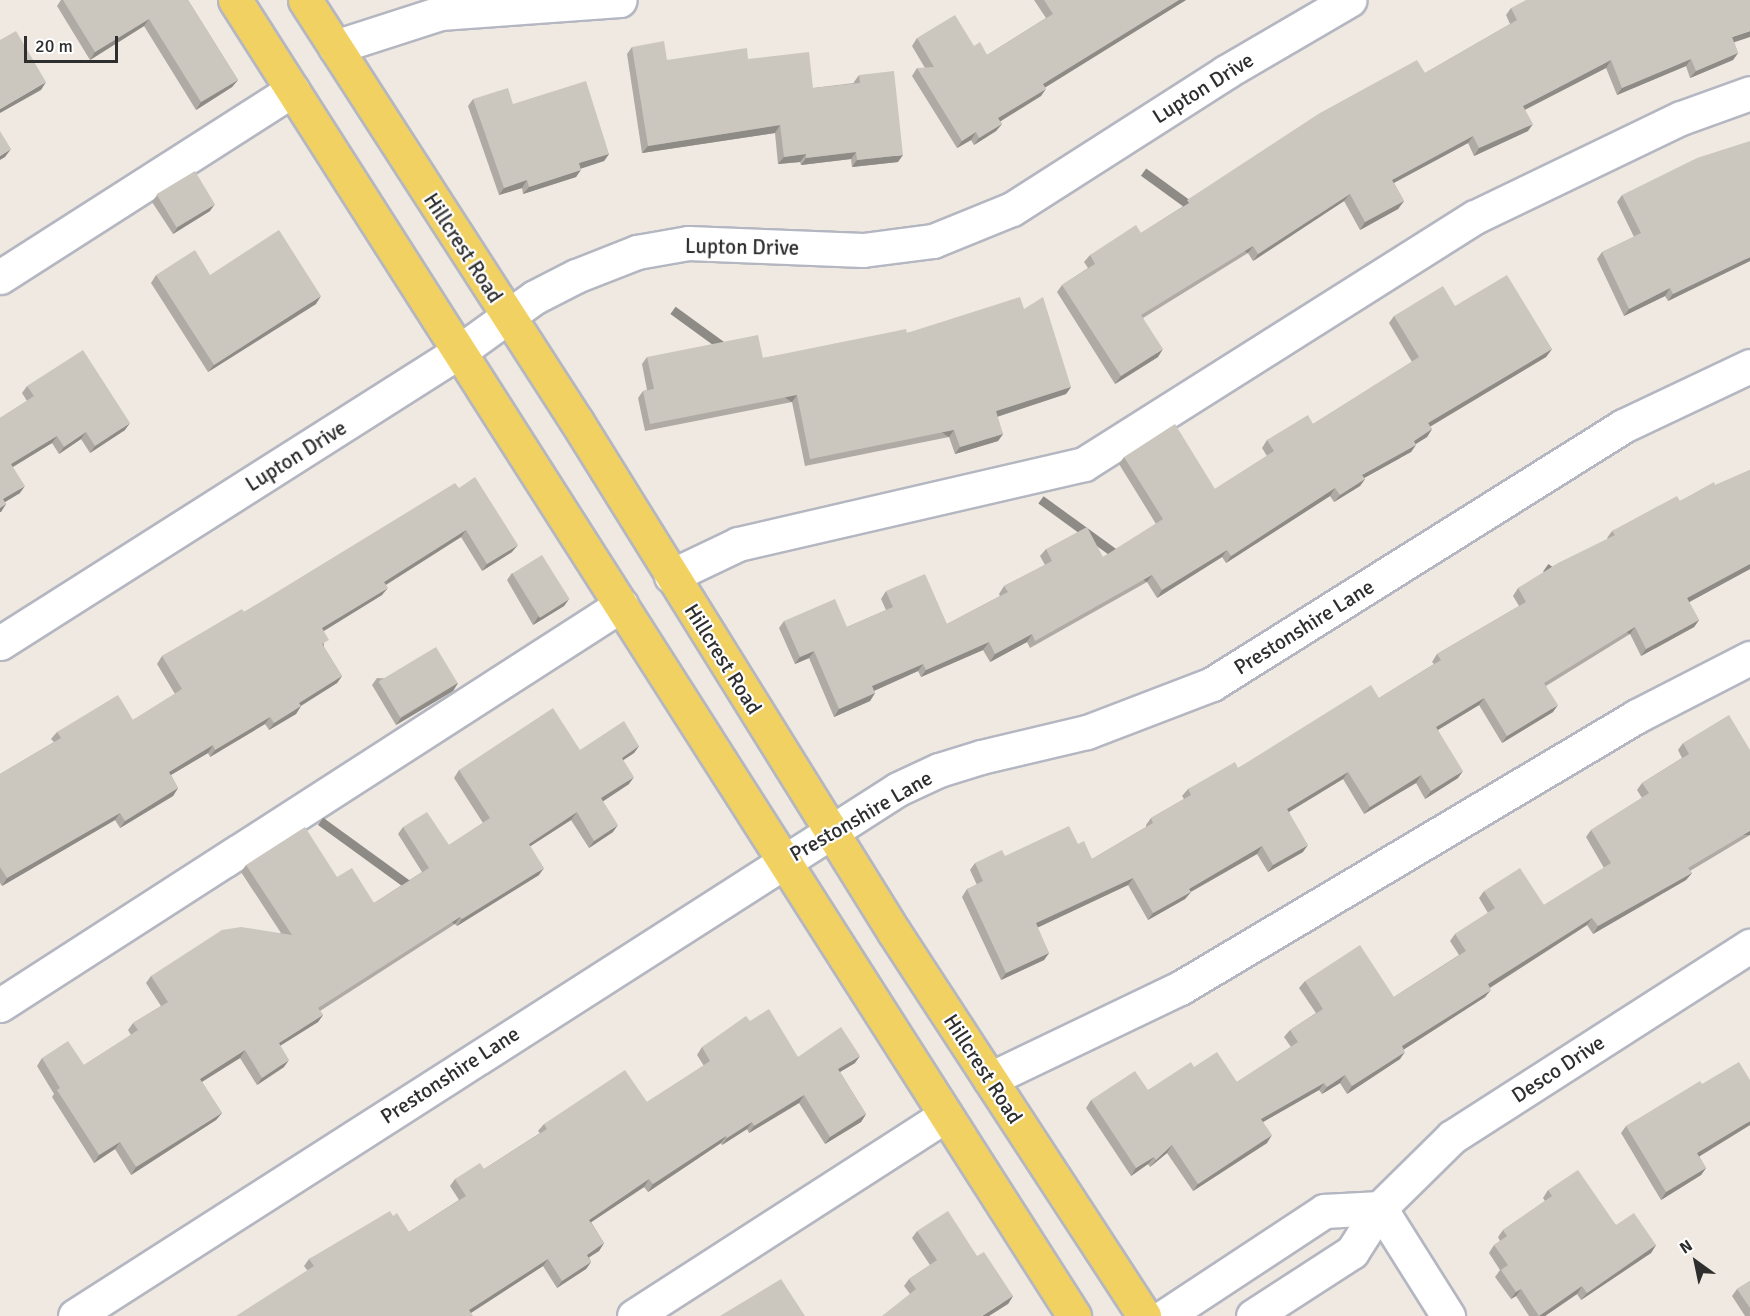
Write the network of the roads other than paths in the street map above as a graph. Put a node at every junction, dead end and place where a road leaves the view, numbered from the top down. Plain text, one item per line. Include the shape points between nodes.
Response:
1 (235, 0) edge
2 (305, 0) edge
3 (620, 0) edge
4 (1349, 0) edge
5 (334, 47) junction
6 (292, 90) junction
7 (1750, 93) edge
8 (0, 277) edge
9 (508, 318) junction
10 (460, 351) junction
11 (1750, 366) edge
12 (671, 576) junction
13 (621, 605) junction
14 (0, 643) edge
15 (1750, 658) edge
16 (832, 830) junction
17 (784, 860) junction
18 (1748, 953) edge
19 (0, 1005) edge
20 (990, 1080) junction
21 (944, 1116) junction
22 (1380, 1208) junction
23 (75, 1316) edge
24 (634, 1316) edge
25 (1074, 1316) edge
26 (1144, 1316) edge
27 (1165, 1316) edge
28 (1253, 1316) edge
29 (1448, 1316) edge

1 - 6 main road
2 - 5 main road, Hillcrest Road
3 - 5 street via 440,13
4 - 9 street, Lupton Drive via 1226,72 1012,209 933,241 863,250 688,243 637,252 576,276 535,297
5 - 9 main road, Hillcrest Road
6 - 8 street
6 - 10 main road
7 - 12 street via 1681,118 1475,217 1084,464 738,544
9 - 10 street, Lupton Drive
9 - 12 main road, Hillcrest Road
10 - 13 main road
10 - 14 street, Lupton Drive
11 - 16 street, Prestonshire Lane via 1623,426 1212,684 1086,732 939,770 898,789
12 - 16 main road, Hillcrest Road
13 - 17 main road
13 - 19 street
15 - 20 street via 1637,716 1180,988
16 - 17 street, Prestonshire Lane
16 - 20 main road, Hillcrest Road
17 - 21 main road
17 - 23 street, Prestonshire Lane
18 - 22 street, Desco Drive via 1452,1137
20 - 26 main road, Hillcrest Road
21 - 24 street
21 - 25 main road
22 - 27 street via 1324,1211
22 - 28 street, Desco Drive via 1352,1252
22 - 29 street

